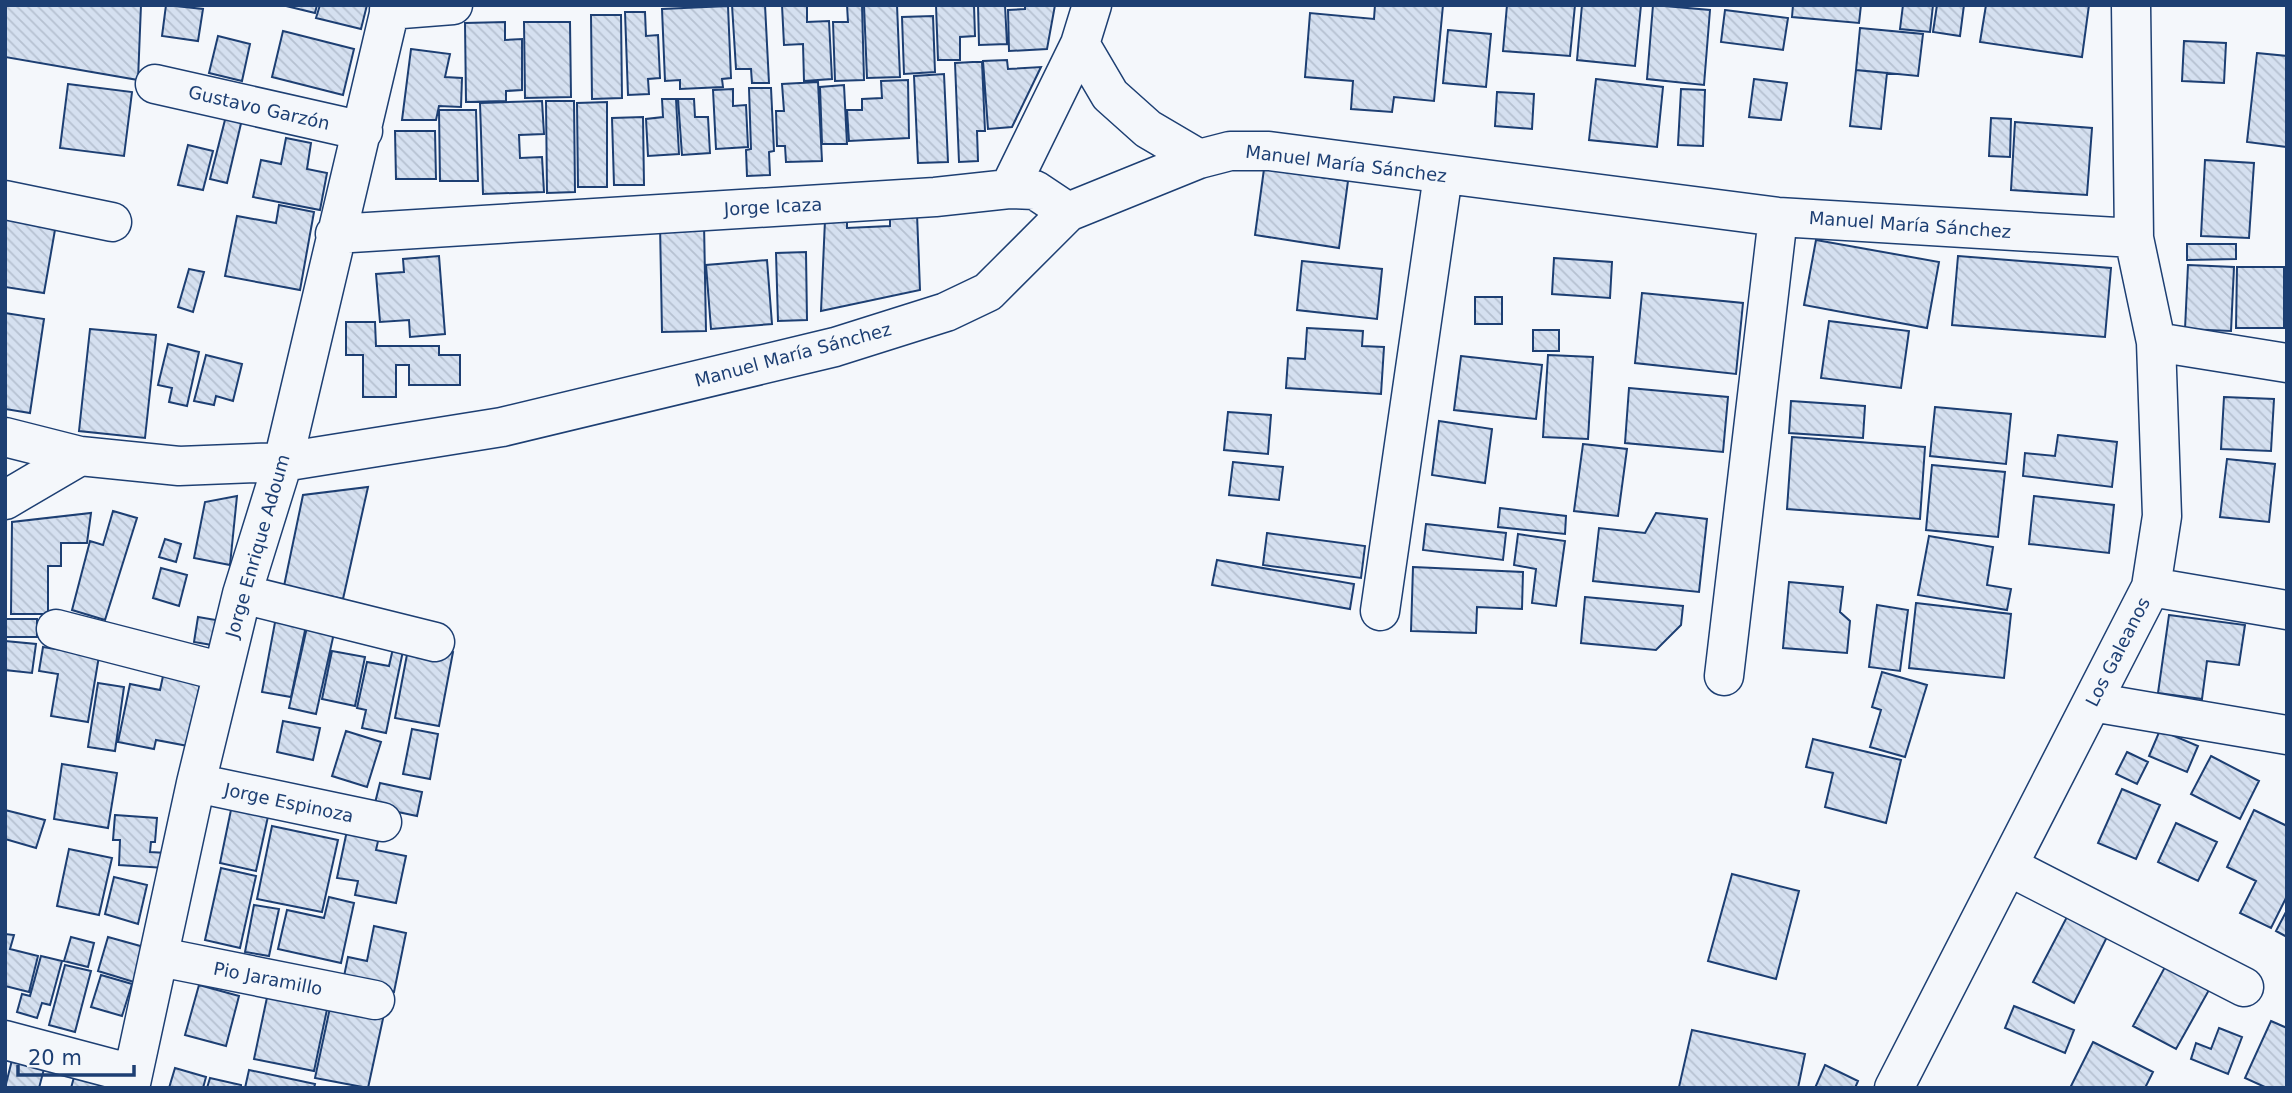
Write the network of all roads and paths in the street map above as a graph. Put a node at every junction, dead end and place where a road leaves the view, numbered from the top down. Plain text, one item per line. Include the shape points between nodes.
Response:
1 (453, 5) edge
2 (1093, 5) edge
3 (2131, 5) edge
4 (390, 8) edge
5 (1080, 44) junction
6 (155, 84) dead end
7 (363, 131) junction
8 (1199, 159) junction
9 (1443, 175) junction
10 (1009, 189) junction
11 (5, 200) edge
12 (1068, 212) junction
13 (1777, 217) junction
14 (112, 222) dead end
15 (335, 234) junction
16 (2134, 239) junction
17 (2156, 342) junction
18 (2287, 363) edge
19 (5, 437) edge
20 (80, 456) junction
21 (283, 462) junction
22 (5, 500) edge
23 (2151, 587) junction
24 (242, 594) junction
25 (2287, 610) edge
26 (1380, 611) dead end
27 (56, 629) dead end
28 (435, 642) dead end
29 (223, 673) junction
30 (1724, 676) dead end
31 (2092, 702) junction
32 (2287, 735) edge
33 (196, 783) junction
34 (382, 822) dead end
35 (2008, 866) junction
36 (160, 957) junction
37 (2244, 987) dead end
38 (375, 1000) dead end
39 (5, 1040) edge
40 (131, 1081) edge
41 (1894, 1088) edge

1 - 4 street
2 - 5 street
3 - 16 street, Los Galeanos
4 - 7 street, Jorge Enrique Adoum
5 - 8 street via 1110,96 1148,129
5 - 10 street
6 - 7 street, Gustavo Garzón
7 - 15 street, Jorge Enrique Adoum
8 - 9 street, Manuel María Sánchez via 1230,151 1269,151
8 - 12 street, Manuel María Sánchez
9 - 13 street, Manuel María Sánchez
9 - 26 street
10 - 12 street, Jorge Icaza via 1035,190
10 - 15 street, Jorge Icaza
11 - 14 street
12 - 21 street, Manuel María Sánchez via 988,292 946,312 848,344 502,427
13 - 16 street, Manuel María Sánchez
13 - 30 street
15 - 21 street, Jorge Enrique Adoum
16 - 17 street, Los Galeanos
17 - 18 street
17 - 23 street, Los Galeanos via 2162,516
19 - 20 street, Manuel María Sánchez
20 - 21 street, Manuel María Sánchez via 179,466
20 - 22 street
21 - 24 street, Jorge Enrique Adoum
23 - 25 street
23 - 31 street, Los Galeanos
24 - 28 street
24 - 29 street, Jorge Enrique Adoum
27 - 29 street
29 - 33 street, Jorge Enrique Adoum
31 - 32 street
31 - 35 street, Los Galeanos
33 - 34 street, Jorge Espinoza
33 - 36 street, Jorge Enrique Adoum
35 - 37 street
35 - 41 street, Los Galeanos
36 - 38 street, Pio Jaramillo
36 - 40 street, Jorge Enrique Adoum
39 - 40 street

